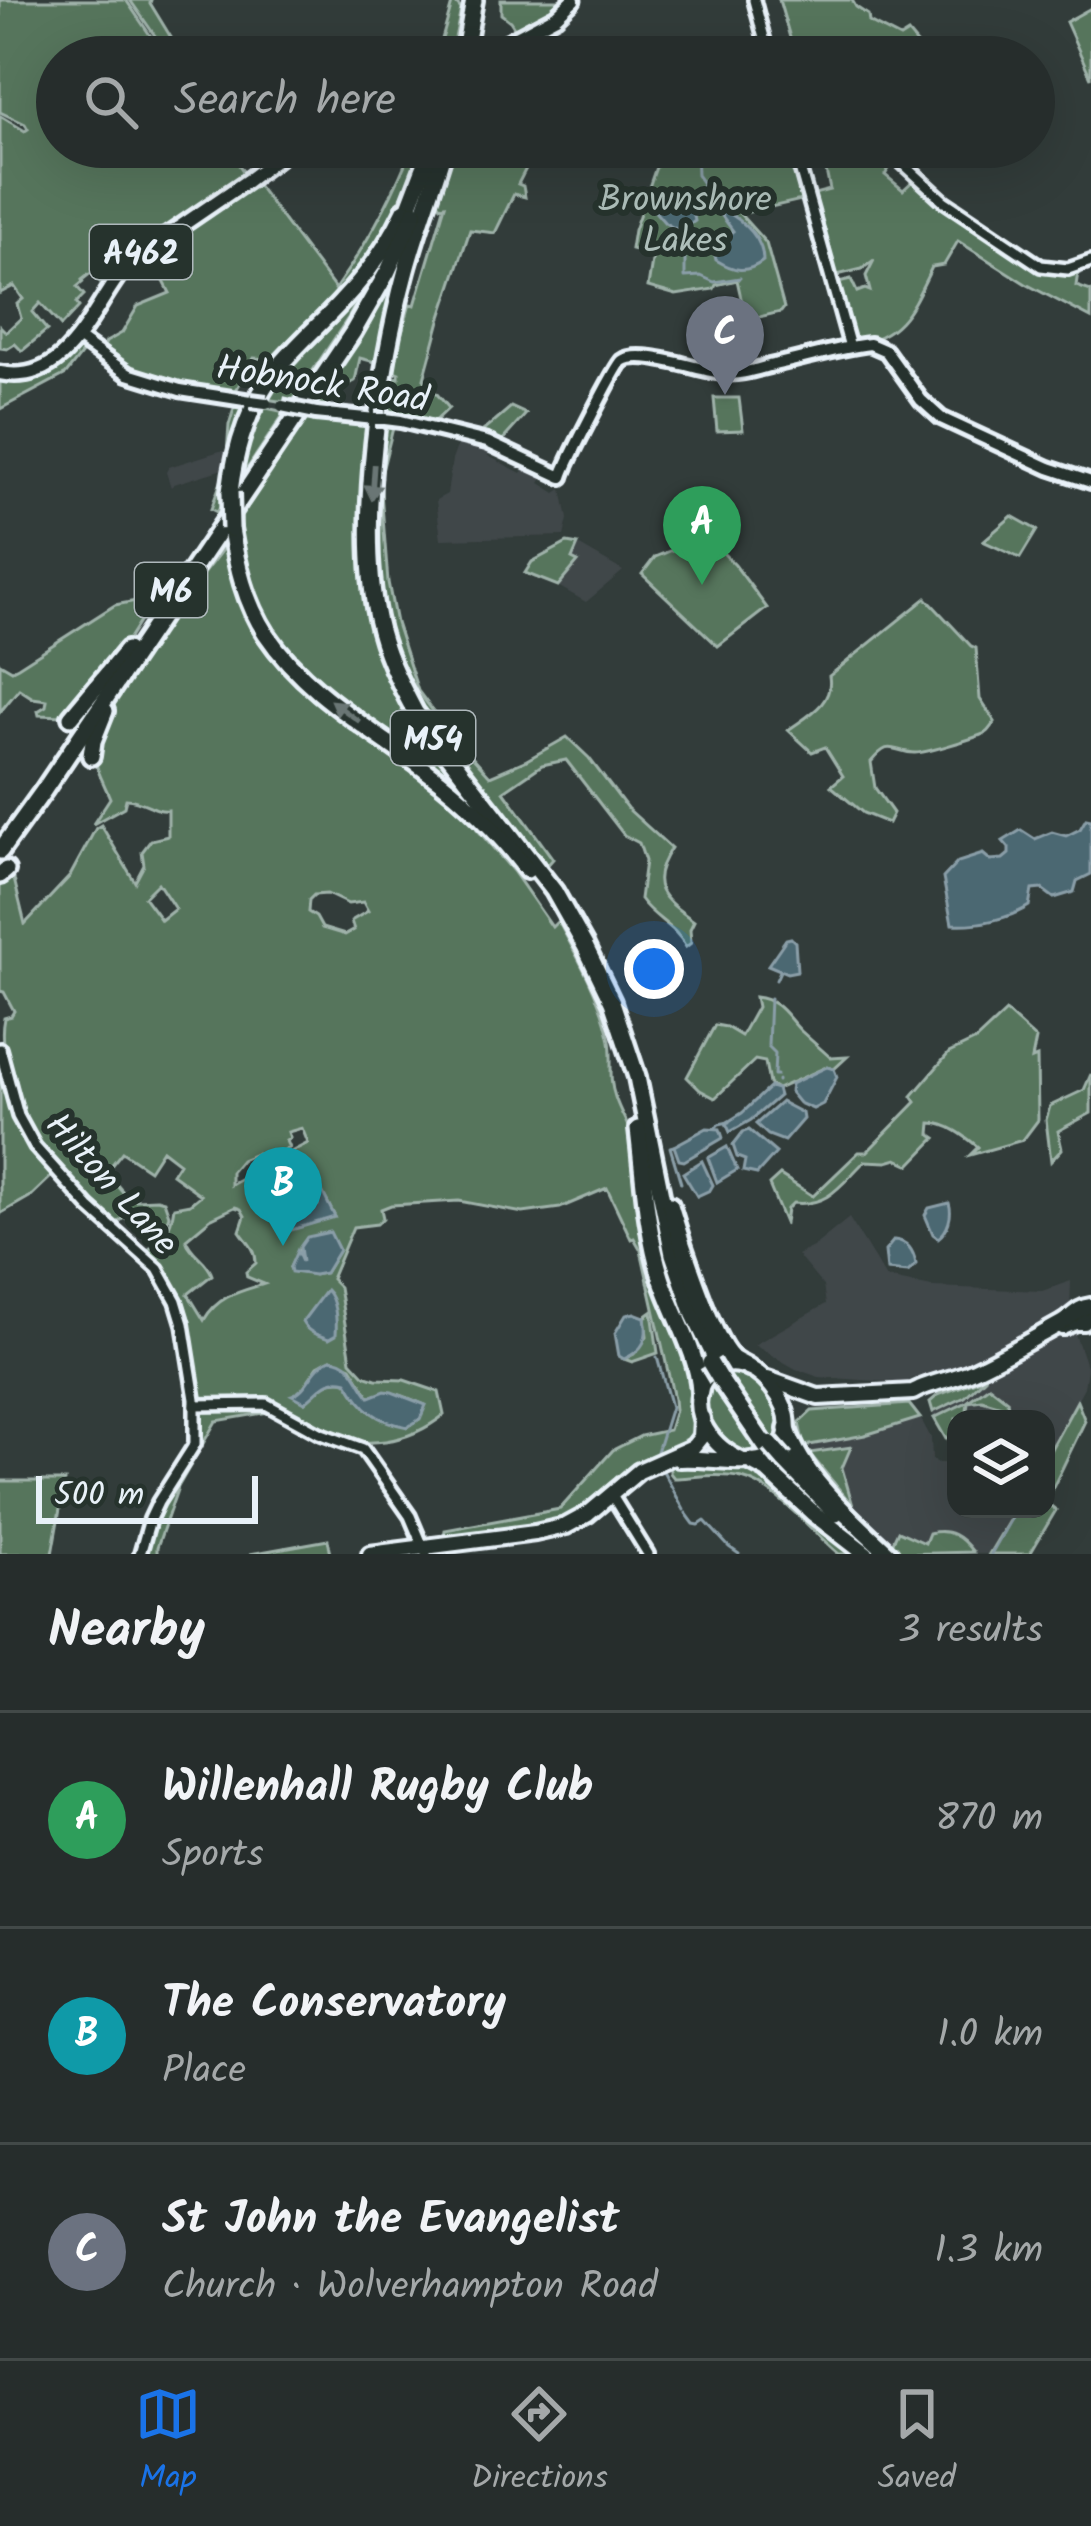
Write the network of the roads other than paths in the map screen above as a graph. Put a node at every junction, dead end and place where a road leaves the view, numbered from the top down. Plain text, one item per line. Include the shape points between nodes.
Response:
1 (470, 0) edge
2 (573, 0) edge
3 (754, 0) edge
4 (465, 36) edge
5 (518, 36) edge
6 (763, 36) edge
7 (265, 168) edge
8 (425, 168) edge
9 (427, 168) edge
10 (429, 168) edge
11 (436, 168) edge
12 (800, 168) edge
13 (908, 168) edge
14 (414, 195) junction
15 (380, 252) junction
16 (1091, 261) edge
17 (79, 339) junction
18 (850, 347) junction
19 (0, 374) edge
20 (1091, 482) edge
21 (149, 628) junction
22 (71, 717) dead end
23 (91, 756) dead end
24 (0, 841) edge
25 (0, 851) edge
26 (0, 1049) edge
27 (629, 1059) junction
28 (1085, 1314) edge
29 (756, 1372) junction
30 (700, 1392) junction
31 (919, 1395) junction
32 (195, 1406) junction
33 (702, 1418) junction
34 (787, 1426) junction
35 (746, 1460) junction
36 (665, 1461) junction
37 (611, 1494) junction
38 (425, 1551) edge
39 (140, 1554) edge
40 (370, 1554) edge
41 (648, 1554) edge
42 (878, 1554) edge

1 - 4 highway
2 - 5 main road
3 - 6 street
7 - 17 main road, A462 via 130,261
8 - 15 highway, M54
9 - 14 highway, M6
10 - 21 highway, M6 via 369,306
11 -> 27 highway, M54 via 396,311 373,471 377,620 415,712 570,918 612,1002
12 - 18 street
13 - 16 street via 1032,260 1068,269
14 - 15 highway
14 - 21 highway, M6 via 350,323
27 -> 15 highway, M54, bridge via 572,935 502,839 432,775 325,697 277,649 244,589 230,492 258,397
17 - 18 main road, Hobnock Road, bridge via 128,374 180,390 401,421 487,442 562,477 619,364 633,356 732,374
17 - 19 main road, A462 via 38,371
18 - 20 main road via 886,352 941,418
21 - 22 highway
21 - 23 highway
21 - 24 highway, M6
21 - 25 highway, M6
26 - 32 street, Hilton Lane via 35,1147 170,1288
27 - 29 highway via 692,1271 726,1349
27 - 30 highway, M54 via 654,1250
27 - 42 highway, M54, bridge via 667,1257 689,1318 768,1446
28 - 31 highway via 1007,1360
29 - 30 highway via 721,1368
29 - 31 highway via 818,1397
29 - 34 highway via 780,1398
30 - 33 highway
31 - 34 highway via 809,1403 793,1411
32 - 38 street via 266,1403 363,1448
32 - 39 street, Hilton Lane via 195,1444 158,1502
33 - 35 highway via 719,1447
33 - 36 highway via 697,1444
34 - 35 highway via 774,1452
34 - 42 highway via 807,1467
35 - 36 highway
35 - 42 highway
36 - 37 highway
37 - 38 highway via 556,1529
37 - 41 street
38 - 40 highway

